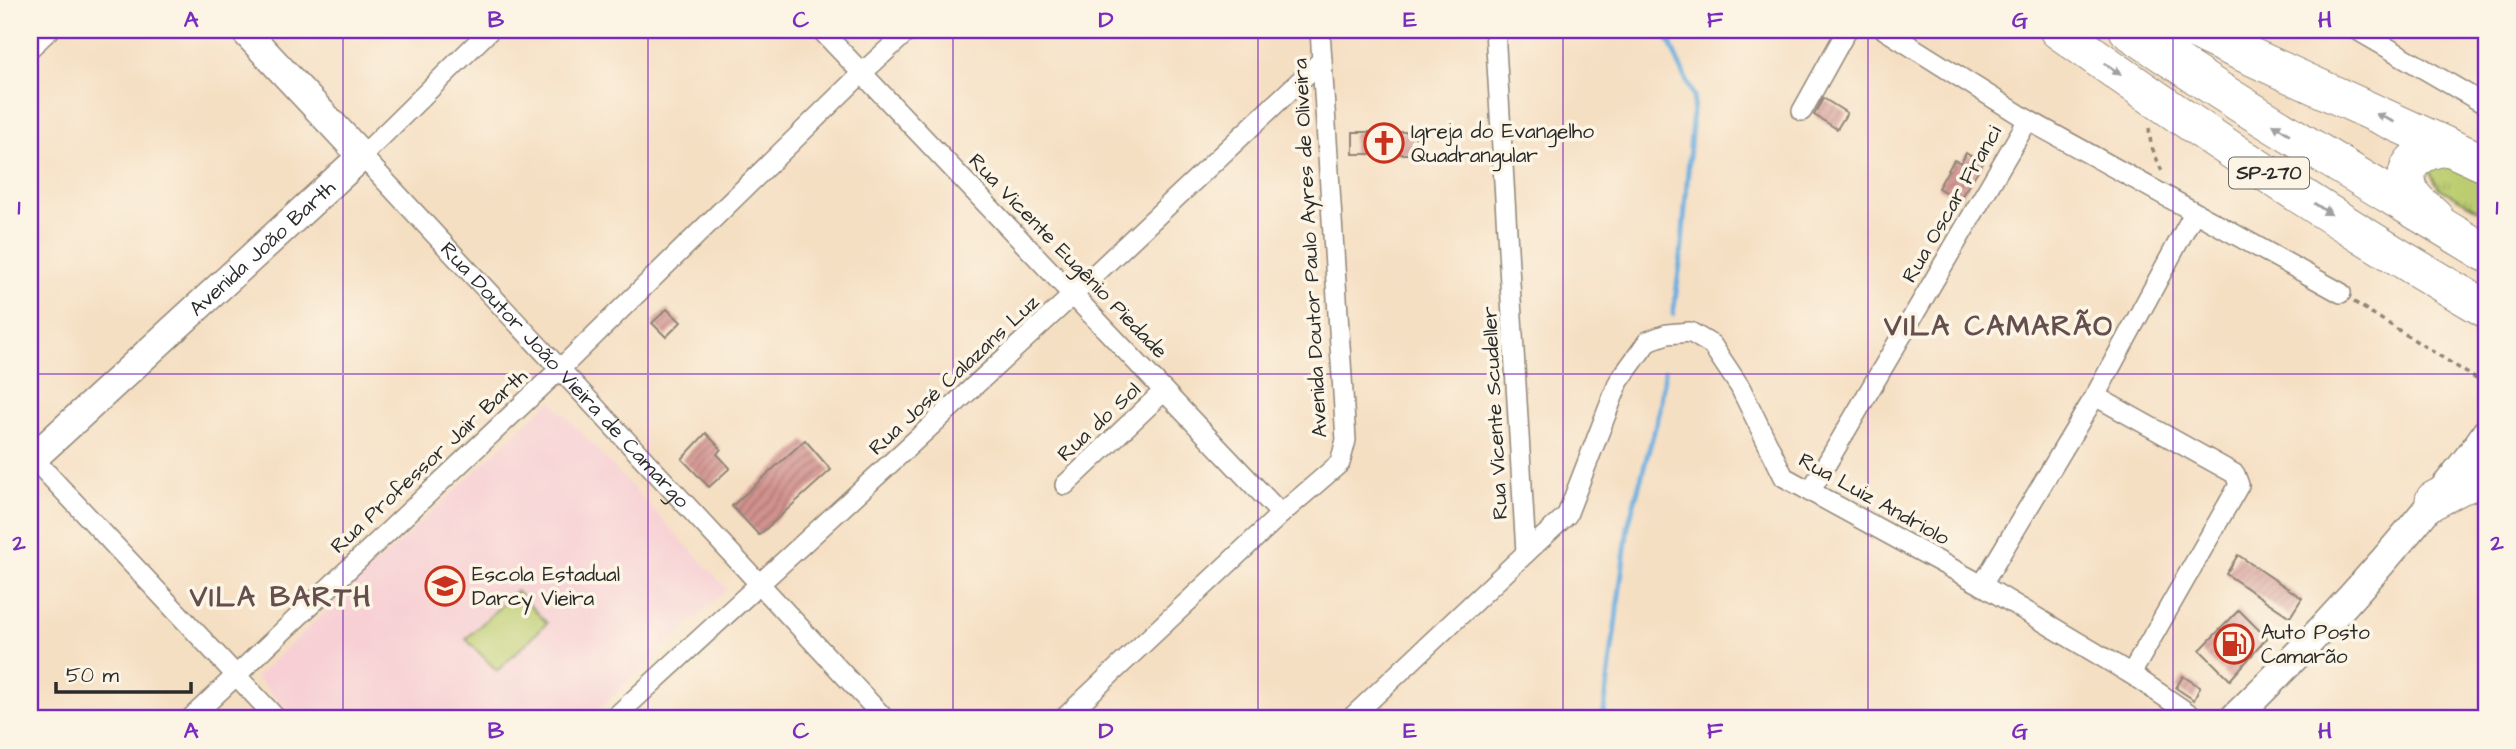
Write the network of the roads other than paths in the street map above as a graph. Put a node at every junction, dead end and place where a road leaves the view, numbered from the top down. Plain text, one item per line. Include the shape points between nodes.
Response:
1 (49, 30) edge
2 (244, 30) edge
3 (489, 30) edge
4 (821, 30) edge
5 (909, 30) edge
6 (1321, 30) edge
7 (1494, 30) edge
8 (1847, 30) edge
9 (1885, 30) edge
10 (2058, 30) edge
11 (2128, 30) edge
12 (2193, 30) edge
13 (2357, 30) edge
14 (30, 48) edge
15 (1322, 60) junction
16 (862, 73) junction
17 (2486, 105) edge
18 (1802, 111) dead end
19 (2028, 120) junction
20 (2447, 147) junction
21 (362, 156) junction
22 (2486, 164) edge
23 (2194, 213) junction
24 (2448, 229) junction
25 (2486, 253) edge
26 (2341, 293) road end
27 (1073, 295) junction
28 (2486, 309) edge
29 (560, 369) junction
30 (1164, 391) junction
31 (2095, 396) junction
32 (2486, 433) edge
33 (31, 458) edge
34 (2486, 477) edge
35 (1065, 485) dead end
36 (1810, 492) junction
37 (2434, 500) junction
38 (1281, 514) junction
39 (1526, 553) junction
40 (760, 585) junction
41 (1982, 585) junction
42 (2131, 674) junction
43 (236, 675) junction
44 (190, 719) edge
45 (277, 719) edge
46 (613, 719) edge
47 (885, 719) edge
48 (1063, 719) edge
49 (1350, 719) edge
50 (2197, 719) edge
51 (2233, 719) edge

1 - 14 street
2 - 21 main road, Rua Doutor João Vieira de Camargo
3 - 21 street, Avenida João Barth
4 - 16 street, Rua Vicente Eugênio Piedade
5 - 16 street, Rua Professor Jair Barth
6 - 15 street, Avenida Doutor Paulo Ayres de Oliveira
7 - 39 street, Rua Vicente Scudeller
8 - 18 street
9 - 19 street
10 -> 28 highway, SP-270 via 2355,230
24 -> 11 highway, SP-270 via 2302,143
20 -> 12 highway
13 - 17 street
15 - 27 street, Rua José Calazans Luz
15 - 38 street, Avenida Doutor Paulo Ayres de Oliveira via 1346,440 1340,463
16 - 27 street, Rua Vicente Eugênio Piedade
16 - 29 street, Rua Professor Jair Barth
19 - 23 street
19 - 36 street, Rua Oscar Franci
20 - 22 highway
20 - 24 highway via 2417,156 2408,181 2416,200
21 - 29 street, Rua Doutor João Vieira de Camargo
21 - 33 main road, Avenida João Barth
23 - 26 street
23 - 31 street
24 - 25 highway, SP-270
27 - 30 street, Rua Vicente Eugênio Piedade
27 - 40 street, Rua José Calazans Luz
29 - 40 street, Rua Doutor João Vieira de Camargo
29 - 43 street, Rua Professor Jair Barth
30 - 35 street, Rua do Sol
30 - 38 street, Rua Vicente Eugênio Piedade
31 - 41 street
31 - 42 street via 2235,474 2239,485
32 - 37 main road
33 - 43 street
34 - 37 highway
36 - 39 street, Rua Luiz Andriolo via 1784,477 1740,387 1712,345 1690,332 1667,334 1648,341 1619,382 1567,515
36 - 41 street, Rua Luiz Andriolo
37 - 51 main road via 2303,651
38 - 48 street, Avenida Doutor Paulo Ayres de Oliveira
39 - 49 street
40 - 46 street, Rua José Calazans Luz
40 - 47 street, Rua Doutor João Vieira de Camargo
41 - 42 street, Rua Luiz Andriolo
42 - 50 street, Rua Luiz Andriolo
43 - 44 street, Rua Professor Jair Barth
43 - 45 street

